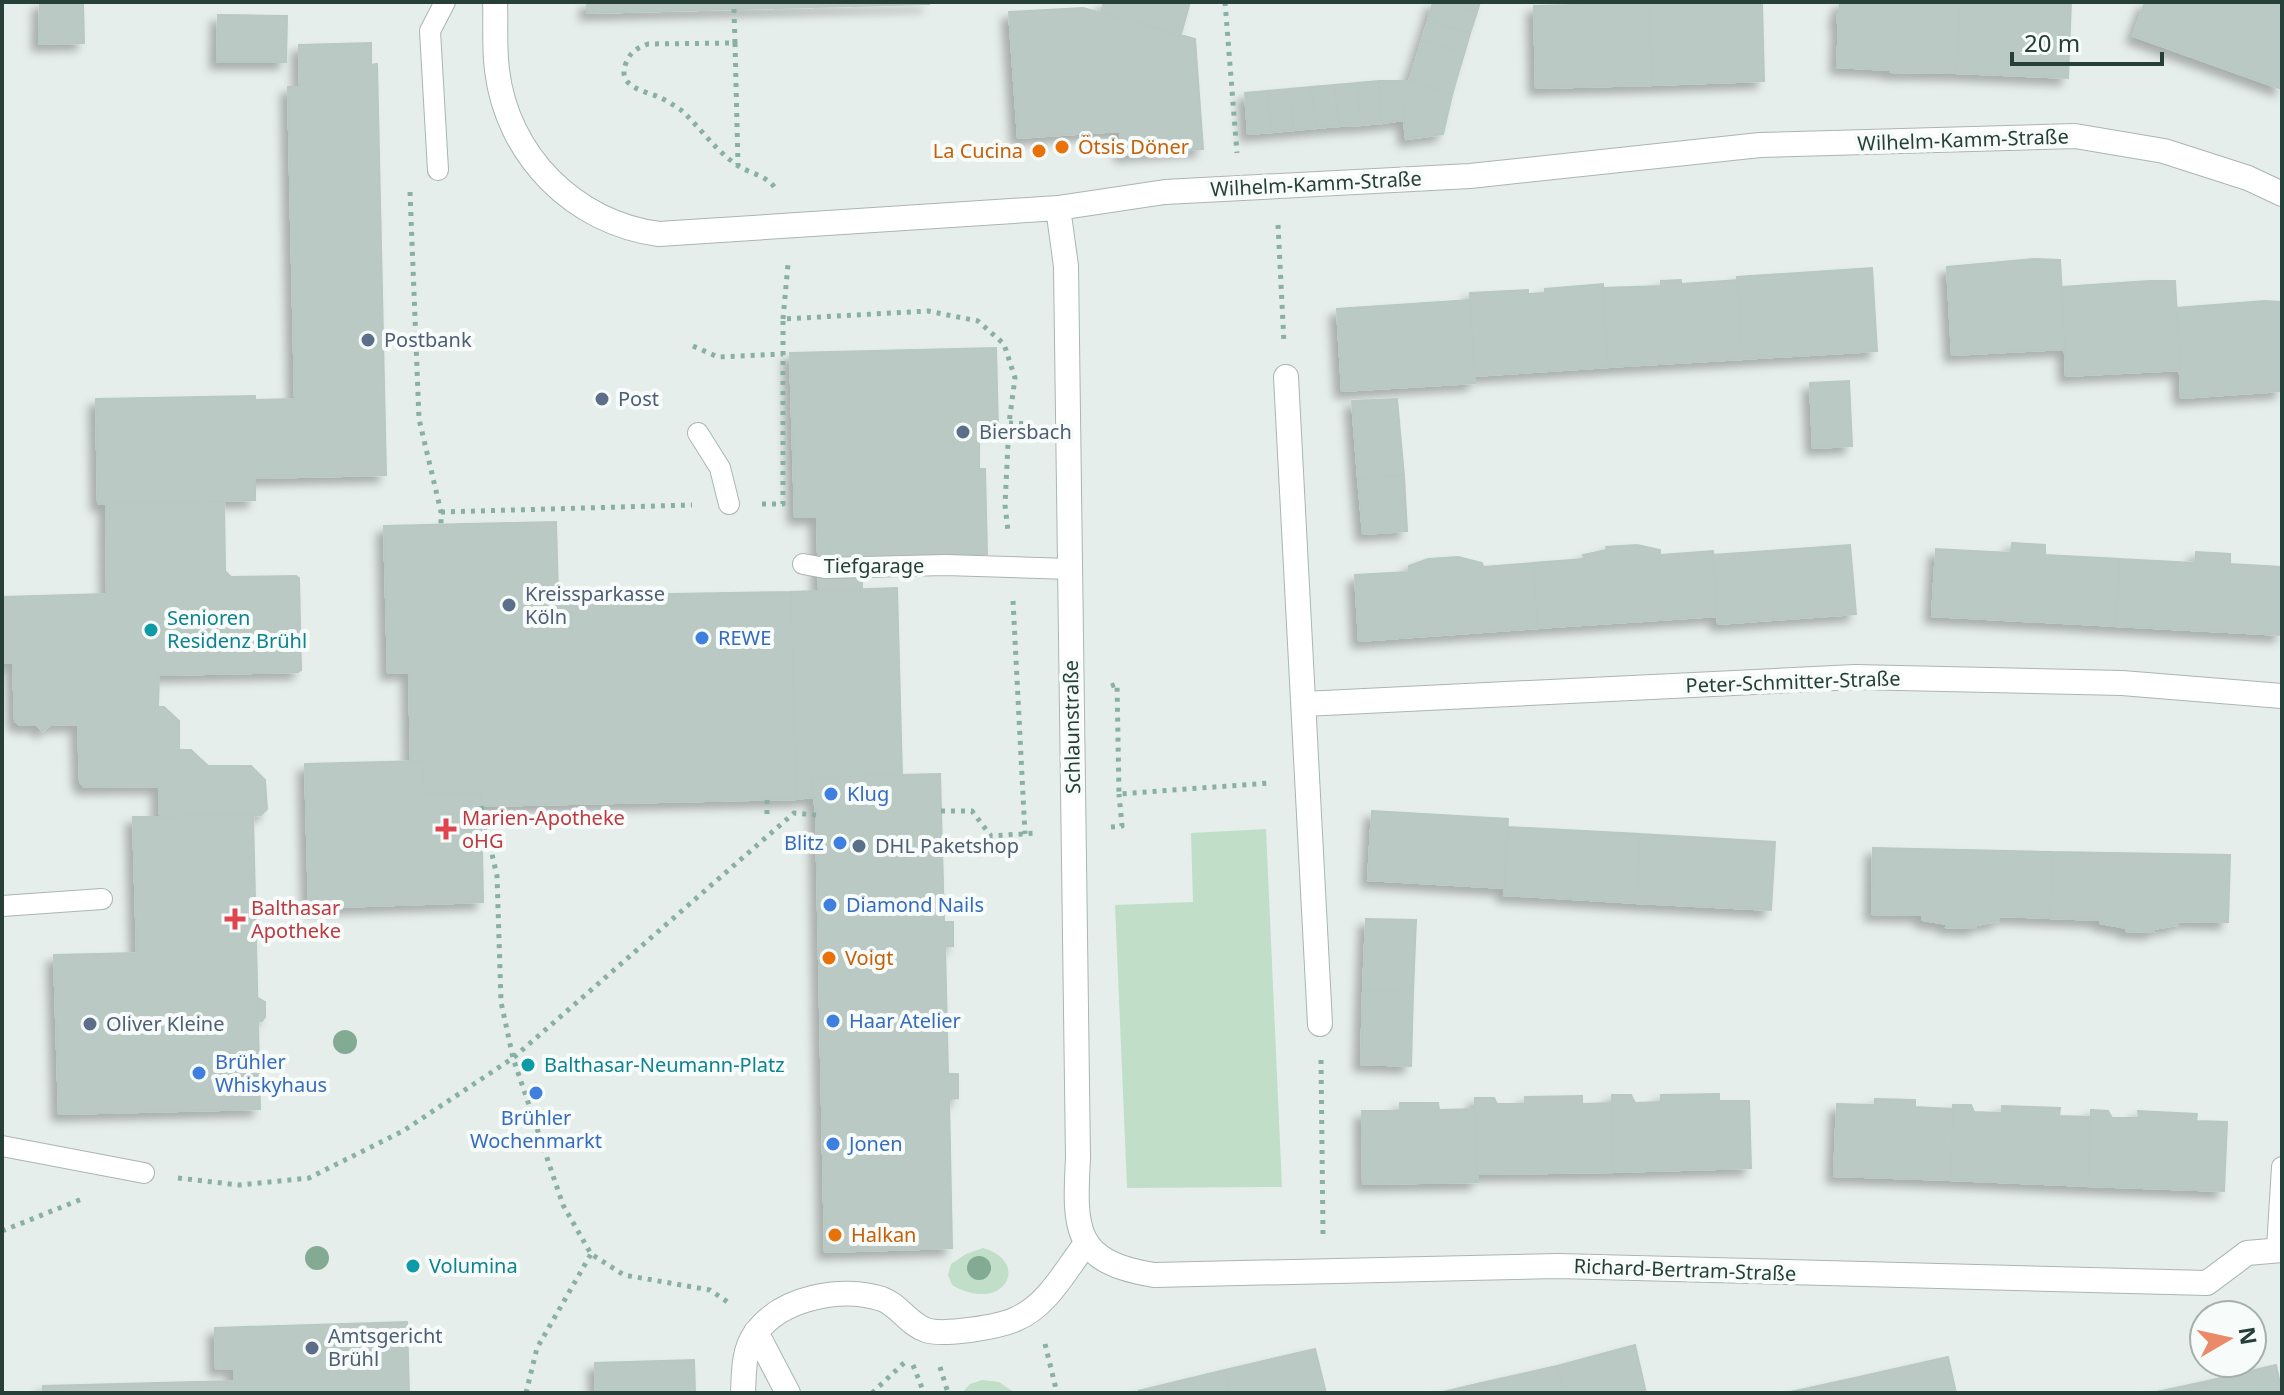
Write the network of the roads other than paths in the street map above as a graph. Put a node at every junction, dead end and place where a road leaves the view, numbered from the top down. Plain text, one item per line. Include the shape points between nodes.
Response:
1 (445, 2) edge
2 (495, 2) edge
3 (438, 170) dead end
4 (2282, 194) edge
5 (1058, 208) junction
6 (1286, 377) road end
7 (698, 433) dead end
8 (729, 504) road end
9 (803, 564) dead end
10 (1069, 569) junction
11 (2282, 696) edge
12 (1304, 704) junction
13 (102, 899) dead end
14 (2, 906) edge
15 (1320, 1024) road end
16 (2, 1146) edge
17 (2282, 1167) edge
18 (144, 1173) road end
19 (1085, 1245) junction
20 (2279, 1249) edge
21 (756, 1332) junction
22 (743, 1393) edge
23 (788, 1393) edge

1 - 3 lane via 430,31
2 - 5 street, Wilhelm-Kamm-Straße via 497,71 524,151 548,180 612,221 659,234
4 - 5 street, Wilhelm-Kamm-Straße via 2164,151 2075,136 1760,145 1470,176 1165,192
5 - 10 street, Schlaunstraße via 1066,266
6 - 12 street
7 - 8 lane via 720,468
9 - 10 lane, Tiefgarage
10 - 19 street, Schlaunstraße via 1076,1200
11 - 12 street, Peter-Schmitter-Straße via 2122,683 1855,677
12 - 15 street
13 - 14 lane
16 - 18 lane
17 - 20 lane
19 - 20 street, Richard-Bertram-Straße via 1124,1270 1154,1275 1558,1266 2207,1283 2247,1253
19 - 21 street via 1037,1308 1013,1321 929,1332 887,1301 857,1292 823,1294 779,1313
21 - 22 street via 745,1358
21 - 23 street

